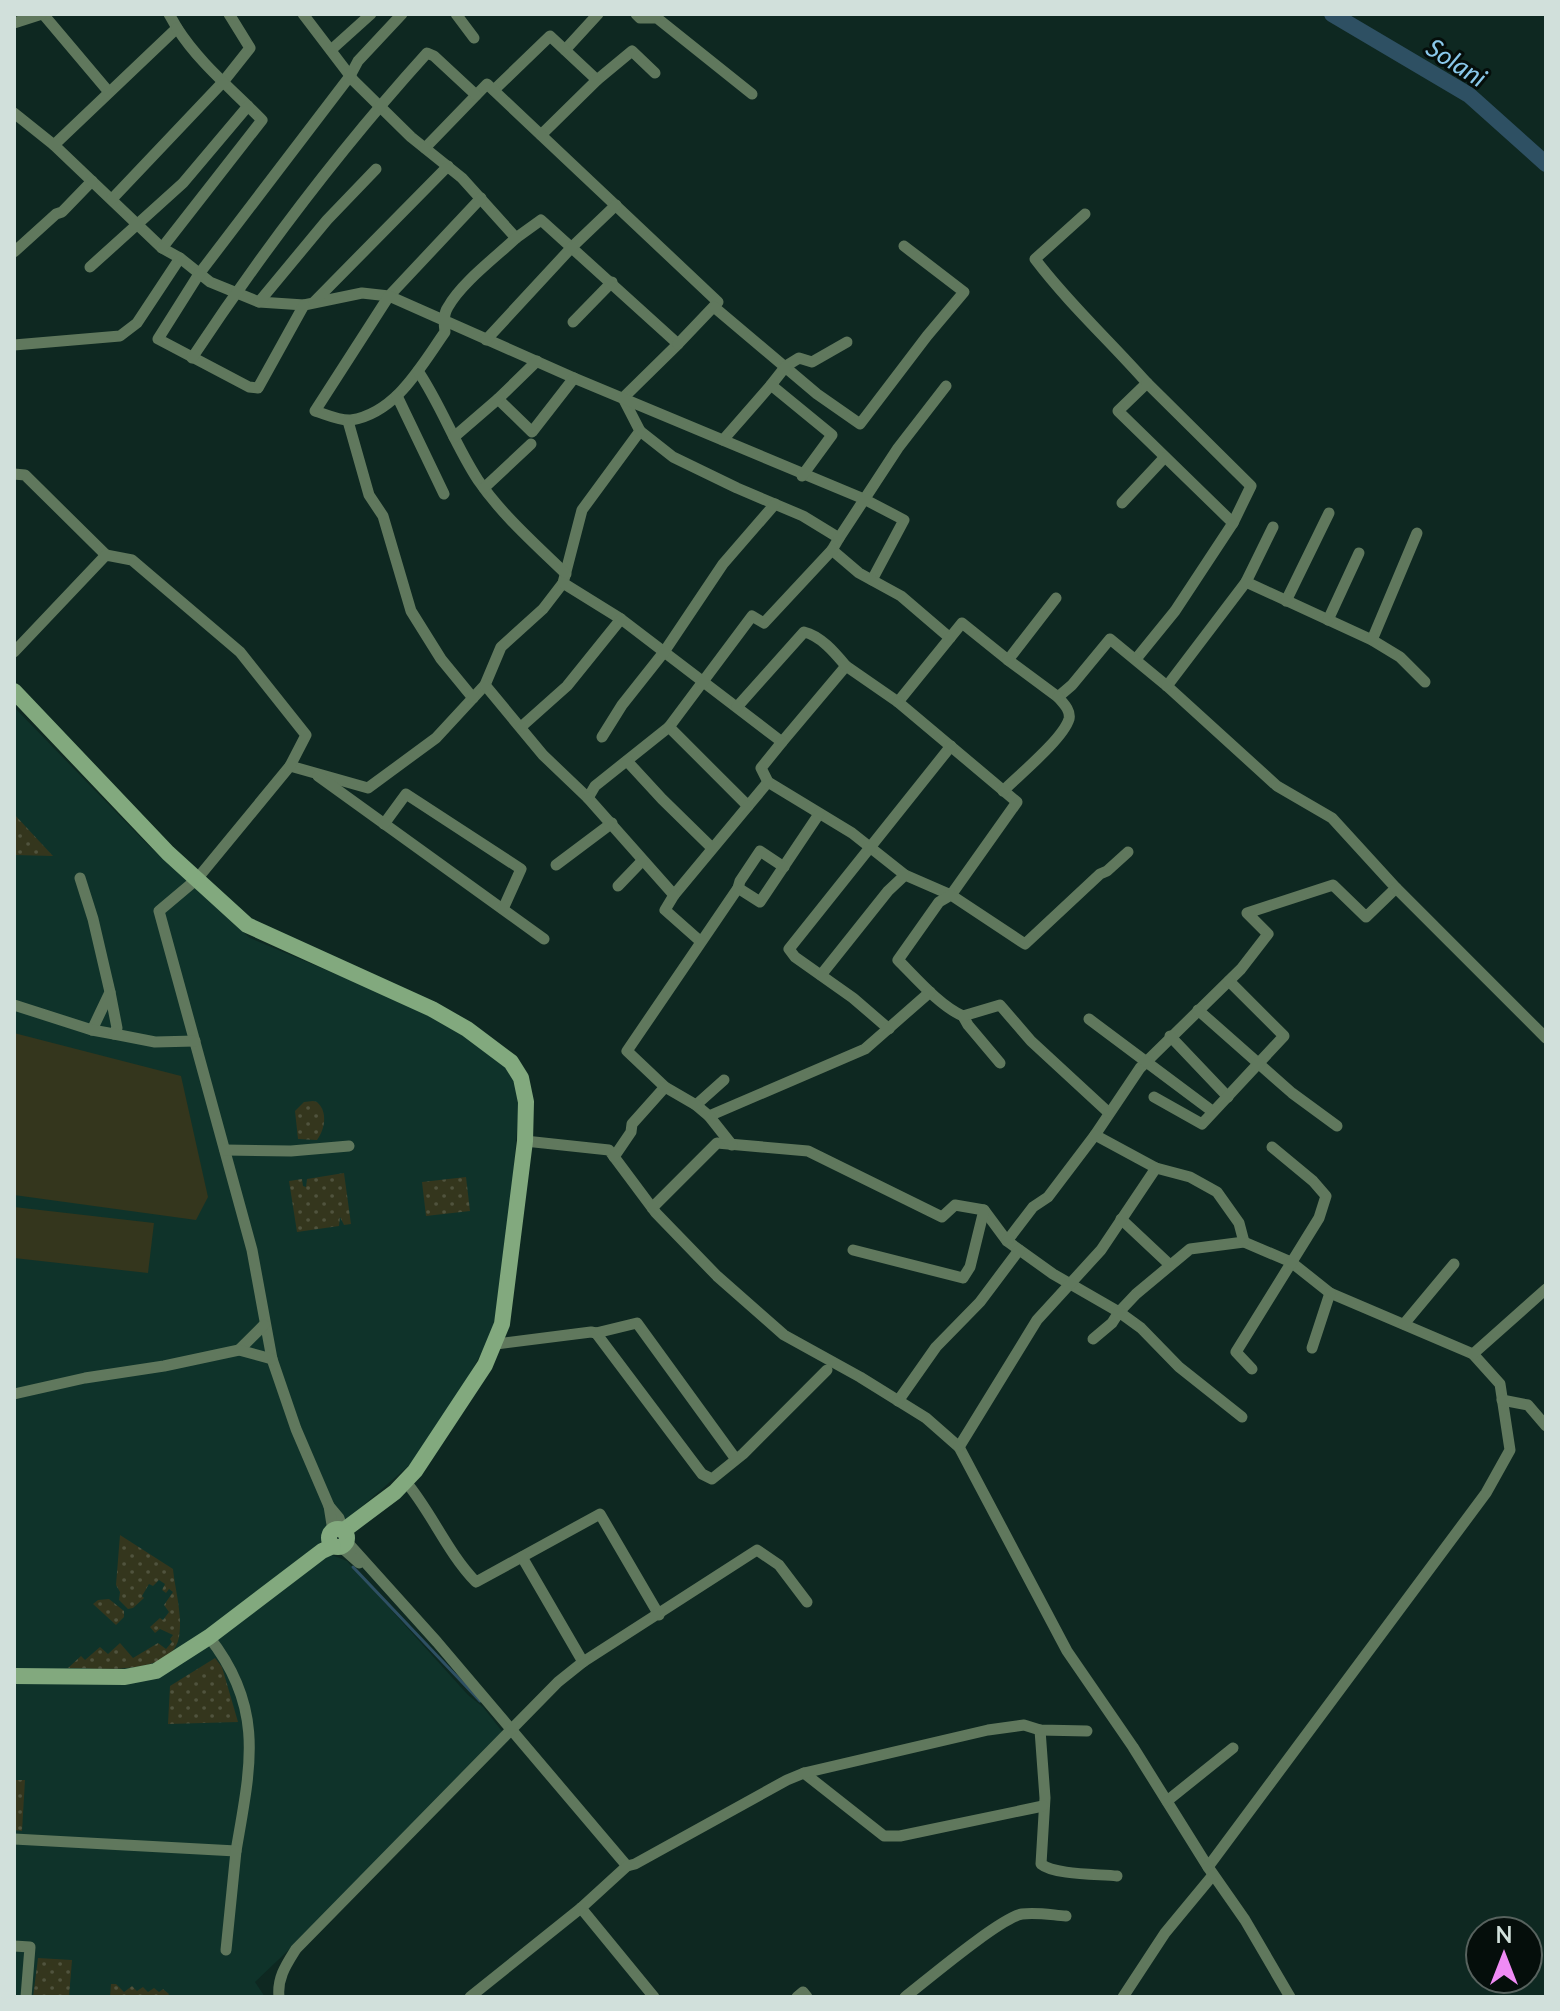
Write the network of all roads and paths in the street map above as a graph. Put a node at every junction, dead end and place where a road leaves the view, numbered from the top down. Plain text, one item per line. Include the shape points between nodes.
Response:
1 (42, 14) edge
2 (169, 14) edge
3 (229, 14) edge
4 (303, 14) edge
5 (371, 14) edge
6 (402, 14) edge
7 (456, 14) edge
8 (598, 14) edge
9 (636, 14) edge
10 (14, 23) edge
11 (177, 28) junction
12 (474, 38) dead end
13 (331, 50) junction
14 (565, 50) junction
15 (655, 73) dead end
16 (350, 76) junction
17 (597, 80) junction
18 (223, 82) junction
19 (494, 90) junction
20 (108, 91) junction
21 (752, 94) dead end
22 (476, 95) junction
23 (248, 106) junction
24 (379, 106) junction
25 (14, 113) edge
26 (541, 135) junction
27 (54, 145) junction
28 (425, 148) junction
29 (448, 166) junction
30 (376, 169) dead end
31 (92, 181) junction
32 (481, 198) junction
33 (112, 199) junction
34 (616, 205) junction
35 (1085, 214) dead end
36 (138, 225) junction
37 (516, 238) junction
38 (904, 246) dead end
39 (572, 247) junction
40 (162, 248) junction
41 (14, 252) edge
42 (180, 258) junction
43 (90, 267) dead end
44 (199, 274) junction
45 (612, 282) junction
46 (236, 292) junction
47 (389, 296) junction
48 (259, 302) junction
49 (309, 304) junction
50 (714, 307) junction
51 (444, 321) junction
52 (573, 322) dead end
53 (486, 340) junction
54 (847, 342) dead end
55 (678, 344) junction
56 (14, 345) edge
57 (192, 358) junction
58 (537, 361) junction
59 (786, 366) junction
60 (418, 371) junction
61 (574, 378) junction
62 (1147, 383) junction
63 (771, 385) junction
64 (946, 386) dead end
65 (397, 396) junction
66 (623, 398) junction
67 (498, 399) junction
68 (348, 421) junction
69 (640, 431) junction
70 (454, 437) junction
71 (723, 440) junction
72 (531, 444) dead end
73 (1164, 458) junction
74 (14, 474) edge
75 (802, 476) junction
76 (484, 488) junction
77 (444, 494) dead end
78 (864, 499) junction
79 (1122, 503) dead end
80 (775, 504) junction
81 (1329, 513) dead end
82 (1233, 523) junction
83 (1273, 527) dead end
84 (1417, 533) dead end
85 (839, 538) junction
86 (832, 550) junction
87 (1359, 553) dead end
88 (106, 555) junction
89 (564, 579) junction
90 (872, 580) junction
91 (1246, 582) junction
92 (1056, 598) dead end
93 (1286, 601) junction
94 (621, 619) junction
95 (1328, 620) junction
96 (950, 638) junction
97 (1372, 640) junction
98 (14, 652) edge
99 (664, 652) junction
100 (1136, 659) junction
101 (1008, 660) junction
102 (846, 666) junction
103 (704, 681) junction
104 (1425, 682) dead end
105 (485, 685) junction
106 (1167, 686) junction
107 (1058, 697) junction
108 (473, 698) junction
109 (18, 701) edge
110 (898, 702) junction
111 (737, 707) junction
112 (521, 727) junction
113 (669, 727) junction
114 (602, 737) dead end
115 (782, 742) junction
116 (951, 746) junction
117 (627, 761) junction
118 (290, 766) junction
119 (311, 771) junction
120 (768, 782) junction
121 (1003, 791) junction
122 (588, 798) junction
123 (748, 806) junction
124 (819, 814) junction
125 (612, 823) junction
126 (384, 824) junction
127 (711, 847) junction
128 (871, 848) junction
129 (1128, 852) dead end
130 (642, 861) junction
131 (556, 865) dead end
132 (784, 867) junction
133 (905, 875) junction
134 (80, 878) dead end
135 (197, 879) junction
136 (618, 886) dead end
137 (738, 888) junction
138 (1396, 888) junction
139 (674, 895) junction
140 (951, 895) junction
141 (503, 909) junction
142 (544, 939) dead end
143 (700, 941) junction
144 (821, 975) junction
145 (1229, 981) junction
146 (110, 992) junction
147 (930, 992) junction
148 (14, 1005) edge
149 (1198, 1010) junction
150 (963, 1016) junction
151 (1089, 1019) dead end
152 (889, 1029) junction
153 (92, 1030) junction
154 (114, 1034) junction
155 (1170, 1036) junction
156 (1546, 1038) edge
157 (195, 1041) junction
158 (1146, 1061) junction
159 (1260, 1062) junction
160 (1000, 1063) dead end
161 (724, 1080) dead end
162 (665, 1087) junction
163 (1154, 1097) dead end
164 (1228, 1097) junction
165 (696, 1105) junction
166 (1212, 1111) junction
167 (1109, 1113) junction
168 (709, 1116) junction
169 (1337, 1126) dead end
170 (1095, 1135) junction
171 (525, 1141) junction
172 (732, 1145) junction
173 (349, 1146) dead end
174 (1272, 1147) dead end
175 (225, 1150) junction
176 (614, 1157) junction
177 (1156, 1168) junction
178 (652, 1208) junction
179 (984, 1210) junction
180 (1121, 1219) junction
181 (1007, 1241) junction
182 (1244, 1242) junction
183 (853, 1250) dead end
184 (1019, 1250) junction
185 (1291, 1262) junction
186 (1454, 1264) dead end
187 (1170, 1265) junction
188 (1069, 1284) junction
189 (1546, 1289) edge
190 (1330, 1293) junction
191 (1119, 1312) junction
192 (1404, 1324) junction
193 (264, 1325) junction
194 (596, 1333) junction
195 (1093, 1339) dead end
196 (496, 1344) junction
197 (1312, 1348) dead end
198 (239, 1350) junction
199 (1473, 1354) junction
200 (272, 1359) junction
201 (1252, 1369) dead end
202 (827, 1370) dead end
203 (14, 1394) edge
204 (1502, 1400) junction
205 (898, 1401) junction
206 (1242, 1417) dead end
207 (1546, 1426) edge
208 (959, 1447) junction
209 (735, 1458) junction
210 (406, 1482) junction
211 (339, 1539) junction
212 (522, 1557) junction
213 (807, 1602) dead end
214 (659, 1615) junction
215 (209, 1637) junction
216 (583, 1662) junction
217 (14, 1676) edge
218 (513, 1730) junction
219 (1040, 1730) junction
220 (1087, 1731) dead end
221 (1233, 1748) dead end
222 (804, 1773) junction
223 (1167, 1801) junction
224 (1043, 1806) junction
225 (14, 1839) edge
226 (236, 1851) junction
227 (627, 1866) junction
228 (1211, 1871) junction
229 (1117, 1876) dead end
230 (581, 1908) junction
231 (1066, 1916) dead end
232 (14, 1946) edge
233 (226, 1950) dead end
234 (26, 1997) edge
235 (279, 1997) edge
236 (470, 1997) edge
237 (654, 1997) edge
238 (797, 1997) edge
239 (807, 1997) edge
240 (905, 1997) edge
241 (1123, 1997) edge
242 (1290, 1997) edge

1 - 10 street
1 - 20 street
2 - 11 street
3 - 18 street via 250,48
4 - 13 street
5 - 13 street
6 - 16 street
7 - 12 street
8 - 14 street
9 - 21 street via 657,18
11 - 18 street
11 - 20 street
13 - 16 street
14 - 17 street
14 - 19 street via 550,36
15 - 17 street via 632,51
16 - 24 street
16 - 44 street
17 - 26 street
18 - 23 street
18 - 33 street
19 - 22 street via 487,84
19 - 26 street
20 - 27 street
22 - 24 street via 427,53
22 - 28 street
23 - 36 street via 183,183
23 - 40 street via 262,120
24 - 28 street
24 - 46 street
25 - 27 street
26 - 34 street
27 - 31 street
28 - 29 street
29 - 32 street
29 - 49 street
30 - 48 street
31 - 33 street
31 - 41 street
32 - 37 street
32 - 47 street
33 - 36 street
34 - 39 street
34 - 50 street via 718,302
35 - 62 street via 1035,259 1061,294
36 - 40 street
36 - 43 street
37 - 39 street via 541,220
37 - 51 street via 460,291
38 - 59 street via 964,292 860,424
39 - 45 street
39 - 53 street
40 - 42 street
42 - 44 street
42 - 56 street via 137,323 120,336
44 - 46 street
44 - 57 street via 158,339
45 - 52 street
45 - 55 street
46 - 48 street
46 - 57 street
47 - 49 street via 362,293
47 - 51 street
47 - 68 street via 315,411
48 - 49 street
49 - 57 street via 258,388
50 - 55 street
50 - 59 street
51 - 53 street
51 - 60 street via 445,332
53 - 58 street
54 - 59 street via 812,362 799,358
55 - 66 street
58 - 61 street
58 - 67 street
59 - 63 street
60 - 65 street
60 - 70 street
61 - 66 street
61 - 67 street via 532,432
62 - 73 street via 1118,411
62 - 82 street via 1251,486
63 - 71 street
63 - 75 street via 832,435
64 - 78 street
65 - 68 street via 377,412
65 - 77 street
66 - 69 street
66 - 71 street
67 - 70 street
68 - 108 street via 411,611
69 - 80 street via 673,457
69 - 89 street via 582,510
70 - 76 street
71 - 75 street
72 - 76 street
73 - 79 street
73 - 82 street
74 - 88 street via 25,475
75 - 78 street
76 - 89 street
78 - 85 street
78 - 90 street via 904,520
80 - 85 street
80 - 99 street via 723,564
81 - 93 street
82 - 100 street
83 - 91 street
84 - 97 street
85 - 86 street
86 - 90 street
86 - 103 street via 764,623 752,616
87 - 95 street
88 - 98 street
88 - 118 street via 132,560 240,652 306,735
89 - 94 street
89 - 105 street via 543,609 501,647
90 - 96 street via 901,596
91 - 93 street
91 - 106 street
92 - 101 street
93 - 95 street
94 - 99 street
94 - 112 street via 567,686
95 - 97 street
96 - 101 street via 962,623
96 - 110 street
97 - 104 street via 1400,657
99 - 103 street
99 - 114 street
100 - 106 street
100 - 107 street via 1110,639
101 - 107 street
102 - 110 street
102 - 111 street via 804,632
102 - 115 street
103 - 111 street
103 - 113 street
105 - 108 street
105 - 112 street
106 - 138 street via 1277,786 1332,818
107 - 121 street via 1069,720 1046,751
108 - 119 street via 436,738 368,788
109 - 135 street
110 - 116 street
111 - 115 street
112 - 122 street
113 - 117 street
113 - 123 street
115 - 120 street via 761,768
116 - 121 street
116 - 128 street
117 - 122 street
117 - 127 street
118 - 119 street
118 - 135 street
119 - 126 street
120 - 123 street
120 - 124 street
121 - 140 street via 1017,802
122 - 125 street
123 - 127 street
124 - 128 street
124 - 132 street
125 - 130 street
125 - 131 street
126 - 141 street
126 - 141 street via 406,794 521,869
127 - 139 street
128 - 133 street
128 - 144 street via 789,949
129 - 140 street via 1025,944
130 - 136 street
130 - 139 street
132 - 137 street via 760,902
132 - 137 street via 760,851
133 - 140 street
133 - 144 street
134 - 146 street
135 - 157 street via 159,911
135 - 171 street via 247,925 432,1009 511,1062 526,1102
137 - 143 street
138 - 145 street via 1366,917 1333,885 1247,913 1268,934
138 - 156 street
139 - 143 street via 665,910
140 - 147 street via 939,902 898,960
141 - 142 street
143 - 162 street via 627,1051
144 - 152 street
145 - 149 street
145 - 159 street via 1284,1036
146 - 153 street
146 - 154 street
147 - 150 street
147 - 152 street
148 - 153 street
149 - 155 street
149 - 159 street
150 - 160 street
150 - 167 street via 1000,1005
151 - 158 street
152 - 168 street via 865,1049
153 - 154 street
154 - 157 street via 155,1042
155 - 158 street
155 - 164 street
157 - 175 street
158 - 166 street
158 - 167 street
159 - 164 street
159 - 169 street
161 - 165 street
162 - 165 street
162 - 176 street via 632,1124
163 - 166 street via 1202,1124
164 - 166 street
165 - 168 street
167 - 170 street
168 - 172 street
170 - 177 street
170 - 181 street
171 - 176 street via 609,1150
171 - 196 street
172 - 178 street via 717,1143
172 - 179 street via 808,1151 942,1217 955,1205
173 - 175 street
174 - 185 street via 1326,1196 1319,1218
175 - 193 street via 252,1250
176 - 178 street
177 - 180 street
177 - 182 street via 1190,1177 1217,1192 1239,1223
178 - 205 street via 784,1335
179 - 181 street
179 - 183 street via 963,1278
180 - 187 street
180 - 188 street
181 - 184 street
182 - 185 street
182 - 187 street via 1190,1249
184 - 188 street
184 - 205 street via 980,1302 936,1347
185 - 190 street
185 - 201 street via 1236,1352
186 - 192 street
187 - 191 street
188 - 191 street
188 - 208 street via 1037,1320
189 - 199 street
190 - 192 street
190 - 197 street
191 - 195 street
191 - 206 street
192 - 199 street
193 - 198 street
193 - 200 street
194 - 196 street
194 - 209 street via 637,1323
194 - 209 street via 702,1474 712,1479
196 - 210 street
198 - 200 street
198 - 203 street
199 - 204 street via 1500,1384
200 - 211 street
202 - 209 street
204 - 207 street via 1528,1405
204 - 228 street via 1510,1450 1486,1493
205 - 208 street
208 - 223 street via 1067,1651
210 - 211 street
210 - 212 street via 476,1582
211 - 215 street
211 - 218 street via 362,1558
212 - 214 street via 600,1514
212 - 216 street
213 - 214 street via 779,1565 757,1550
214 - 216 street
215 - 217 street via 149,1674
215 - 226 street via 243,1693 249,1727
216 - 218 street
218 - 227 street
218 - 235 street via 296,1949 283,1969
219 - 220 street
219 - 222 street via 1024,1725 988,1730
219 - 224 street
221 - 223 street
222 - 224 street via 884,1836
222 - 227 street
223 - 228 street
224 - 229 street via 1045,1868
225 - 226 street
226 - 233 street
227 - 230 street
228 - 241 street
228 - 242 street
230 - 236 street
230 - 237 street
231 - 240 street via 1015,1916
232 - 234 street via 30,1947
238 - 239 street via 803,1992

